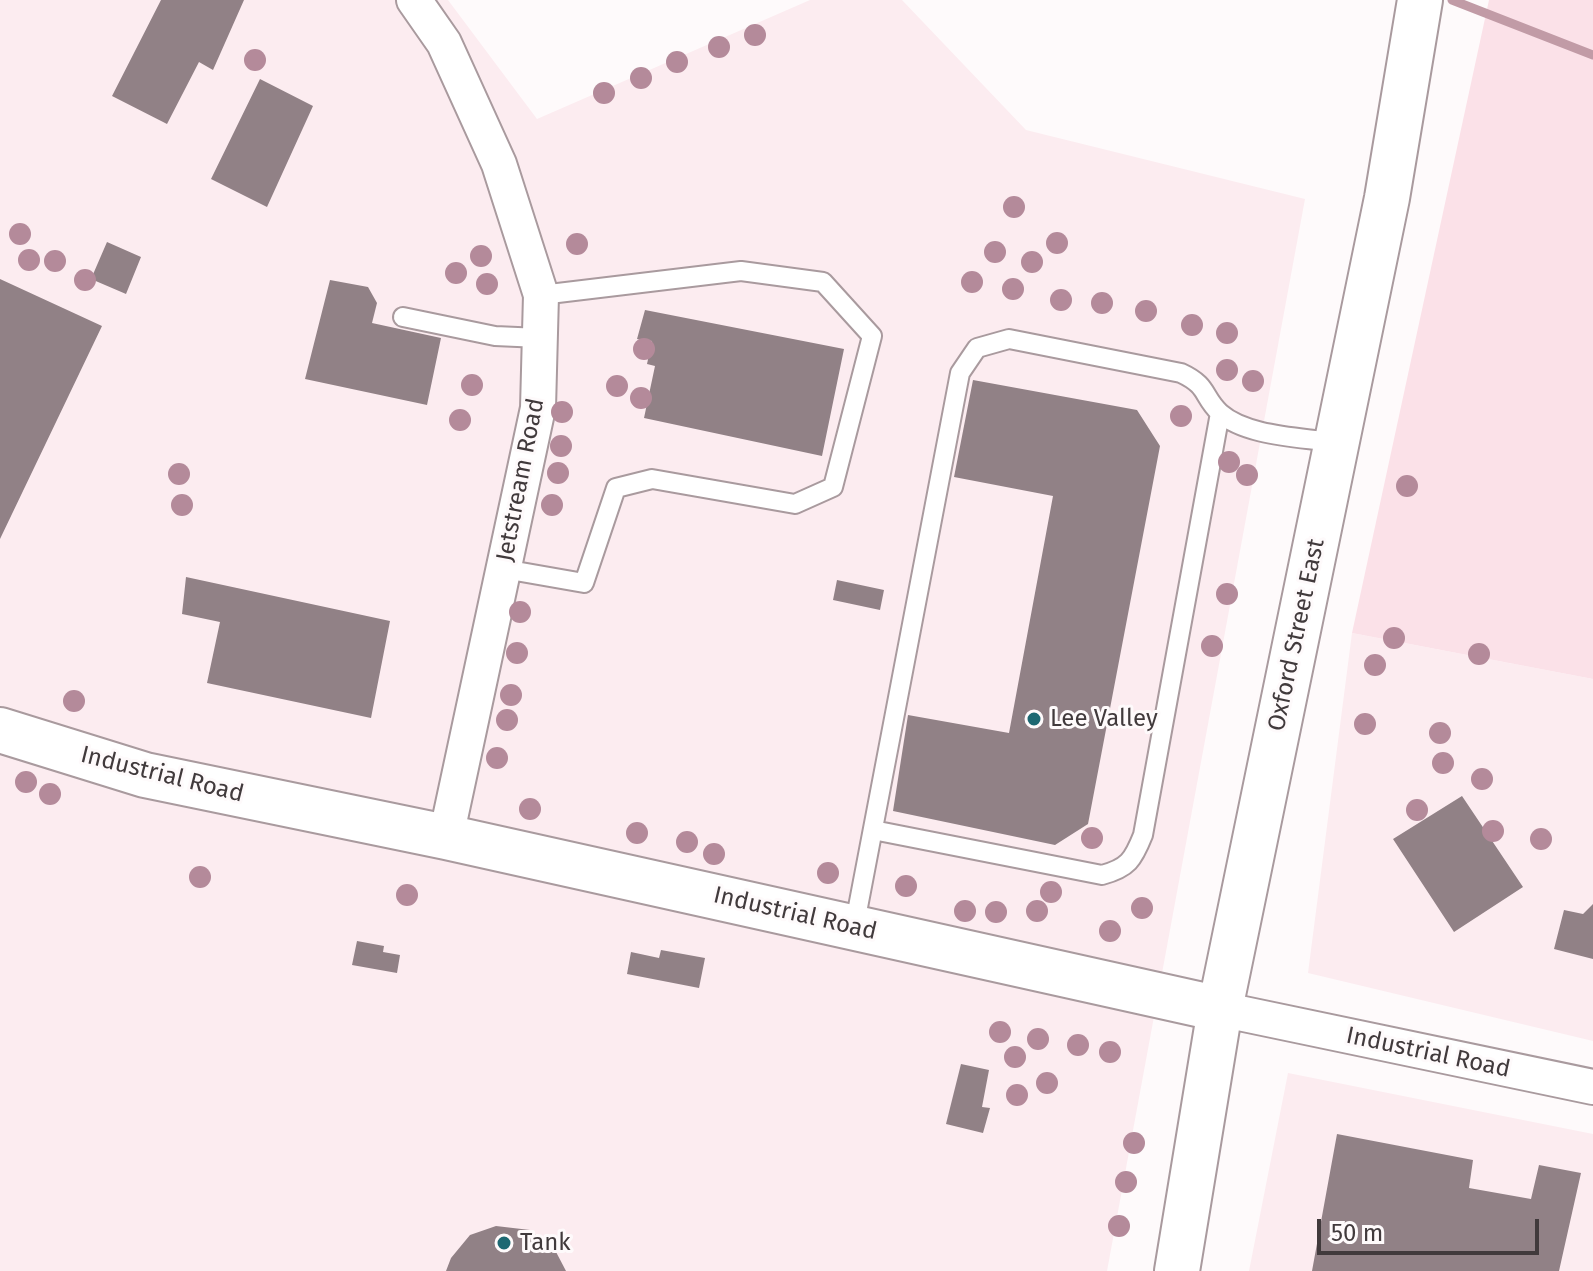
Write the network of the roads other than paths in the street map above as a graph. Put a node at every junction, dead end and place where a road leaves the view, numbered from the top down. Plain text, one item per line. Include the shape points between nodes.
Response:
1 (414, 0) edge
2 (1420, 0) edge
3 (541, 295) junction
4 (403, 317) dead end
5 (540, 338) junction
6 (1220, 413) junction
7 (1337, 443) junction
8 (504, 569) junction
9 (0, 730) edge
10 (873, 830) junction
11 (446, 837) junction
12 (854, 928) junction
13 (1220, 1009) junction
14 (1593, 1087) edge
15 (1177, 1271) edge

1 - 3 street, Jetstream Road via 444,43 499,164
2 - 7 main road, Oxford Street East via 1387,198
3 - 5 street, Jetstream Road
3 - 8 lane via 741,271 823,282 872,336 833,487 795,504 652,479 616,488 584,583
4 - 5 lane via 495,336
5 - 8 street, Jetstream Road via 538,408
6 - 7 lane via 1250,428
6 - 10 lane via 1143,835 1123,869 1102,875
6 - 10 lane via 1200,382 1181,373 1009,339 977,348 960,373
7 - 13 main road, Oxford Street East
8 - 11 street, Jetstream Road
9 - 11 main road, Industrial Road via 145,775
10 - 12 lane
11 - 12 main road, Industrial Road
12 - 13 main road, Industrial Road
13 - 14 street, Industrial Road
13 - 15 main road, Oxford Street East

